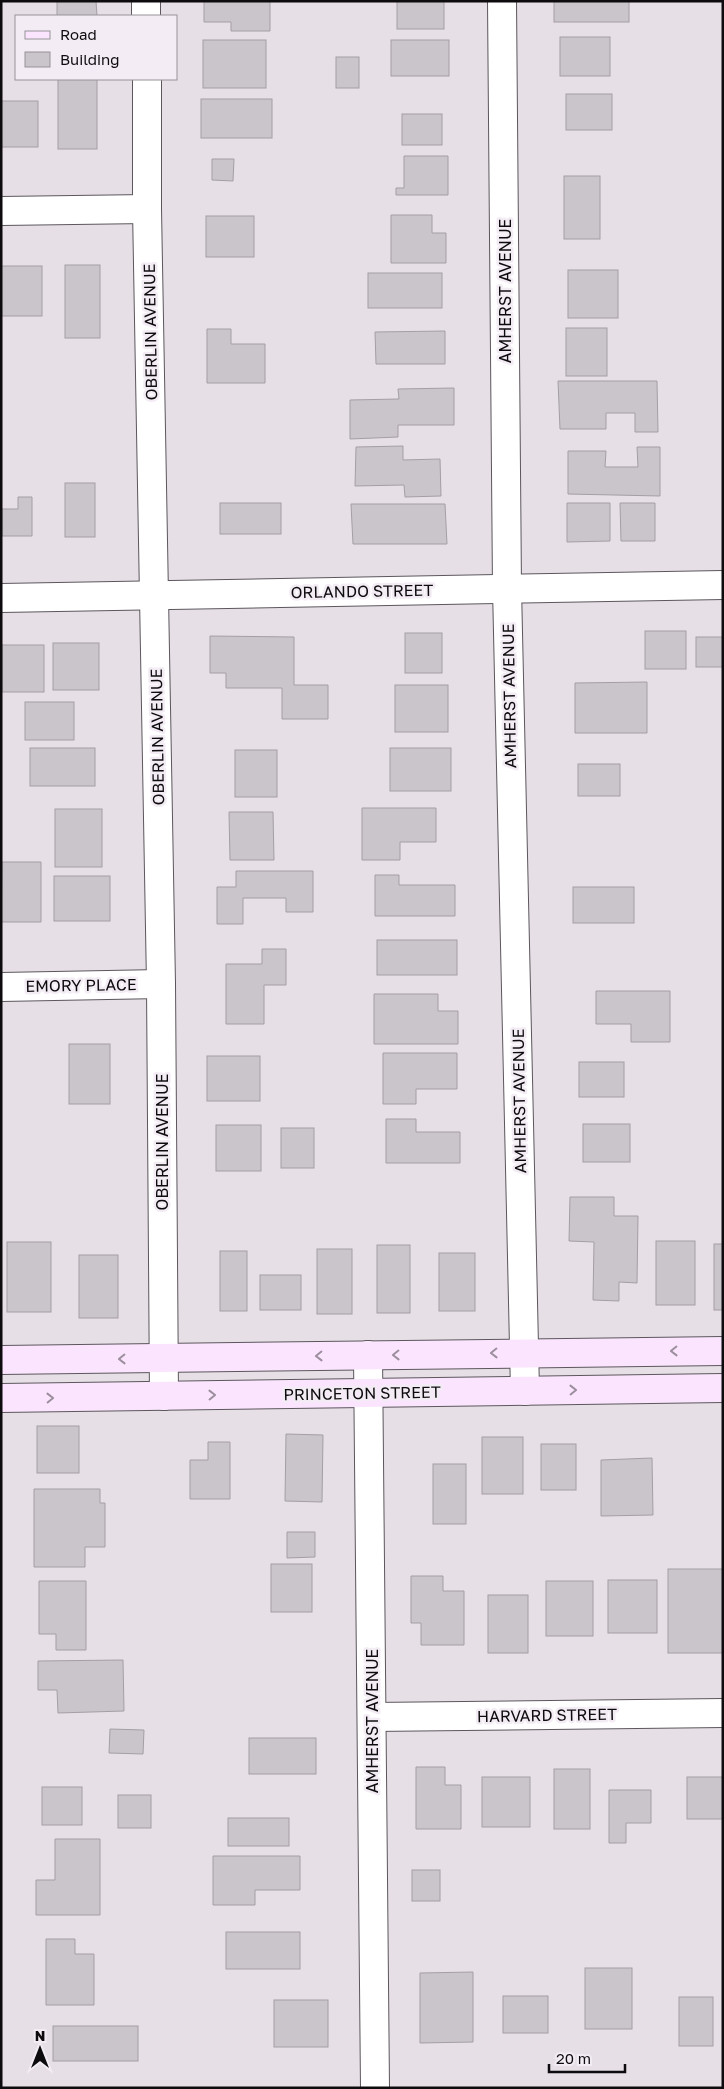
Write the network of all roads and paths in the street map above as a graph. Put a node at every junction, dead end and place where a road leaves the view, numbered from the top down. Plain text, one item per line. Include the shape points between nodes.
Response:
1 (146, 1) edge
2 (502, 1) edge
3 (146, 15) edge
4 (147, 80) edge
5 (147, 209) junction
6 (1, 211) edge
7 (723, 585) edge
8 (507, 588) junction
9 (155, 594) junction
10 (1, 598) edge
11 (161, 984) junction
12 (1, 987) edge
13 (723, 1351) edge
14 (524, 1353) junction
15 (368, 1355) junction
16 (164, 1358) junction
17 (1, 1360) edge
18 (723, 1388) edge
19 (525, 1391) junction
20 (369, 1393) junction
21 (164, 1396) junction
22 (1, 1398) edge
23 (723, 1713) edge
24 (372, 1717) junction
25 (374, 2088) edge

1 - 3 street
2 - 8 street, AMHERST AVENUE
4 - 5 street, OBERLIN AVENUE
5 - 6 street
5 - 9 street, OBERLIN AVENUE
7 - 8 street, ORLANDO STREET
8 - 9 street, ORLANDO STREET
8 - 14 street, AMHERST AVENUE
9 - 10 street, ORLANDO STREET
9 - 11 street, OBERLIN AVENUE
11 - 12 street, EMORY PLACE
11 - 16 street, OBERLIN AVENUE
13 -> 14 main road
14 -> 15 main road
14 - 19 street, AMHERST AVENUE
15 -> 16 main road
15 - 20 street, AMHERST AVENUE
16 -> 17 main road
16 - 21 street, OBERLIN AVENUE
19 -> 18 main road, PRINCETON STREET
19 - 20 main road, PRINCETON STREET
21 -> 20 main road, PRINCETON STREET
20 - 24 street, AMHERST AVENUE
22 -> 21 main road, PRINCETON STREET
23 - 24 street, HARVARD STREET
24 - 25 street, AMHERST AVENUE

